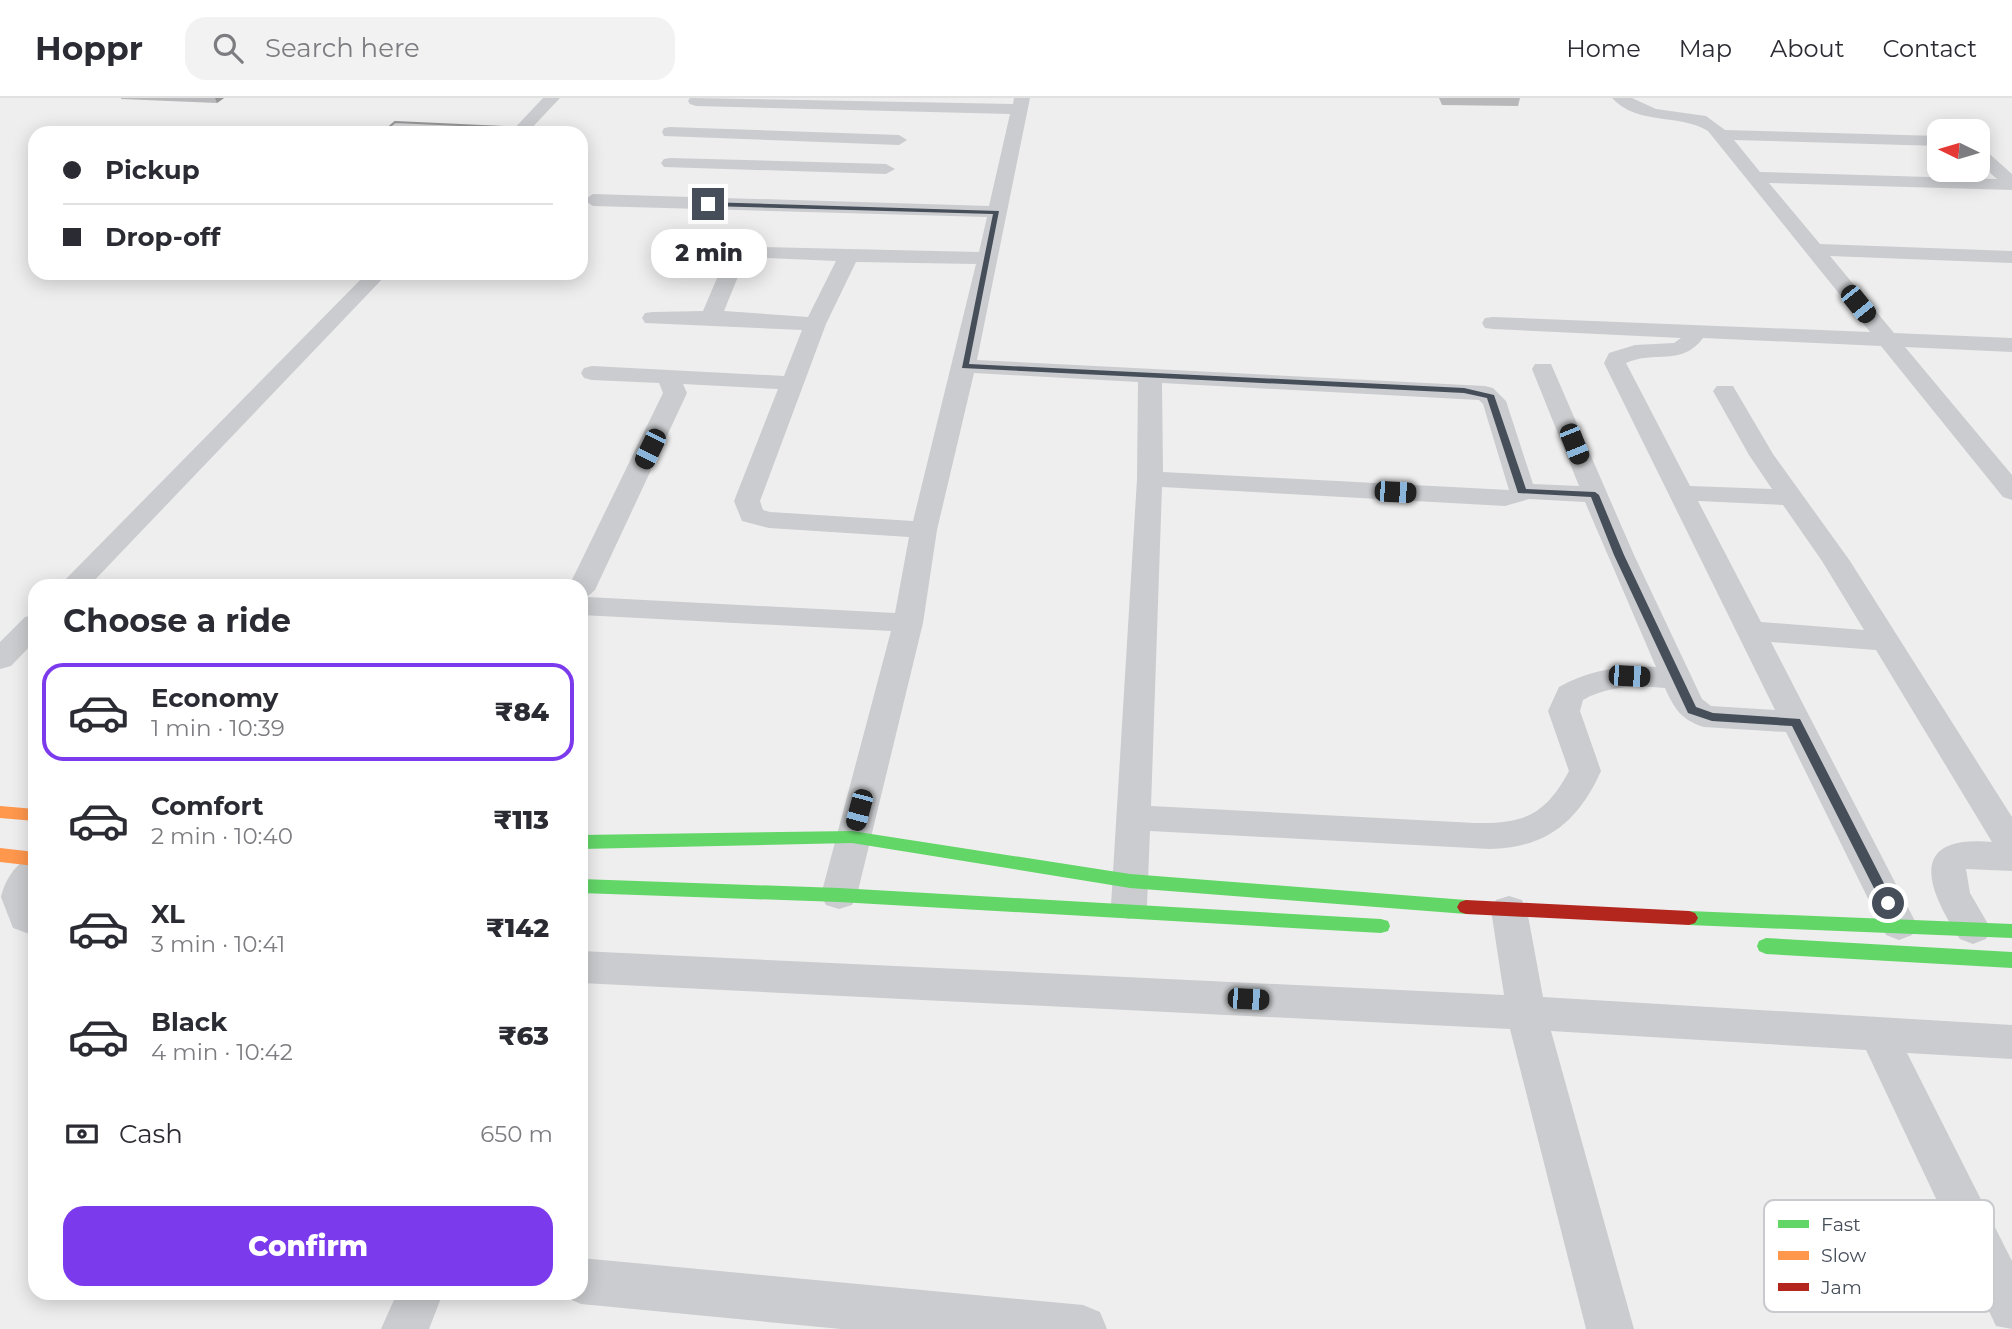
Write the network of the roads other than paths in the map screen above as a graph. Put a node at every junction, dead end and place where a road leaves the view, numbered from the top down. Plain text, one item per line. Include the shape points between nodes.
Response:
1 (552, 98) edge
2 (1620, 98) edge
3 (696, 101) dead end
4 (1021, 103) edge
5 (912, 107) junction
6 (524, 126) edge
7 (670, 132) dead end
8 (1721, 135) junction
9 (899, 140) junction
10 (1927, 141) edge
11 (670, 163) dead end
12 (704, 164) junction
13 (1990, 164) edge
14 (887, 169) junction
15 (1755, 177) junction
16 (2012, 184) edge
17 (593, 200) dead end
18 (681, 203) junction
19 (869, 209) junction
20 (997, 212) junction
21 (689, 249) dead end
22 (1815, 250) junction
23 (738, 253) junction
24 (849, 257) junction
25 (2012, 257) edge
26 (989, 258) junction
27 (371, 280) edge
28 (711, 317) junction
29 (653, 318) dead end
30 (1493, 323) dead end
31 (814, 324) junction
32 (1697, 332) junction
33 (1888, 340) junction
34 (2012, 345) edge
35 (964, 366) junction
36 (1543, 369) dead end
37 (592, 373) dead end
38 (1150, 374) junction
39 (667, 375) junction
40 (790, 383) junction
41 (1725, 391) dead end
42 (1150, 479) junction
43 (1522, 491) junction
44 (2012, 492) edge
45 (1682, 493) junction
46 (1595, 495) junction
47 (1790, 497) junction
48 (924, 530) junction
49 (80, 579) edge
50 (586, 579) edge
51 (588, 606) edge
52 (908, 623) junction
53 (28, 631) edge
54 (1751, 631) junction
55 (1885, 640) junction
56 (0, 659) edge
57 (1675, 678) junction
58 (1796, 722) junction
59 (0, 812) edge
60 (28, 814) edge
61 (1134, 818) junction
62 (852, 837) junction
63 (588, 842) edge
64 (2012, 846) edge
65 (0, 855) edge
66 (28, 858) edge
67 (2012, 858) edge
68 (28, 878) edge
69 (1130, 881) junction
70 (588, 886) edge
71 (839, 895) junction
72 (1129, 913) junction
73 (28, 919) edge
74 (1899, 925) junction
75 (1404, 927) dead end
76 (1512, 927) junction
77 (1973, 929) junction
78 (2012, 931) edge
79 (1750, 945) dead end
80 (2012, 960) edge
81 (588, 967) edge
82 (1526, 1013) junction
83 (1878, 1034) junction
84 (2012, 1042) edge
85 (1959, 1200) edge
86 (1994, 1273) edge
87 (588, 1282) edge
88 (417, 1300) edge
89 (2012, 1310) edge
90 (405, 1329) edge
91 (1083, 1329) edge
92 (1610, 1329) edge

1 - 6 street
2 - 8 street via 1652,114 1704,121
3 - 5 street
4 - 5 street
4 - 20 street
5 - 9 street
7 - 9 street
8 - 10 street
8 - 15 street
9 - 14 street
11 - 12 street
12 - 14 street
12 - 18 street
13 - 16 street
14 - 19 street
15 - 16 street
15 - 22 street
17 - 18 street
18 - 19 street
19 - 20 street
20 - 26 street
21 - 23 street
22 - 25 street
22 - 33 street
23 - 24 street
23 - 28 street
24 - 26 street
24 - 31 street
26 - 35 street
27 - 49 street
28 - 29 street
28 - 31 street
30 - 32 street
31 - 40 street
32 - 33 street
32 - 45 street via 1679,349 1625,354 1615,363
33 - 34 street
33 - 44 street
35 - 38 street
35 - 48 street
36 - 46 street
37 - 39 street
38 - 42 street
38 - 43 street via 1485,393 1494,401
39 - 40 street
39 - 50 street via 675,393
40 - 48 street via 747,501 751,515
41 - 47 street
42 - 43 street via 1505,498
42 - 61 street
43 - 46 street
45 - 47 street
45 - 54 street
46 - 57 street
47 - 55 street
48 - 52 street
51 - 52 street
52 - 62 street
53 - 56 street
54 - 55 street
54 - 58 street
55 - 64 street
57 - 58 street via 1697,713
57 - 61 street via 1613,676 1570,694 1564,711 1585,771 1553,816 1522,835
58 - 74 street
59 - 60 street
61 - 69 street
62 - 63 street
62 - 69 street
62 - 71 street
65 - 66 street
67 - 77 street via 1969,856 1955,858 1949,865 1952,892
68 - 73 street via 19,890 18,903
69 - 72 street
69 - 76 street
70 - 71 street
71 - 72 street
72 - 75 street
74 - 76 street
74 - 77 street
76 - 82 street
77 - 78 street
79 - 80 street
81 - 82 street
82 - 83 street
82 - 92 street
83 - 84 street
83 - 85 street
86 - 89 street
87 - 91 street
88 - 90 street

